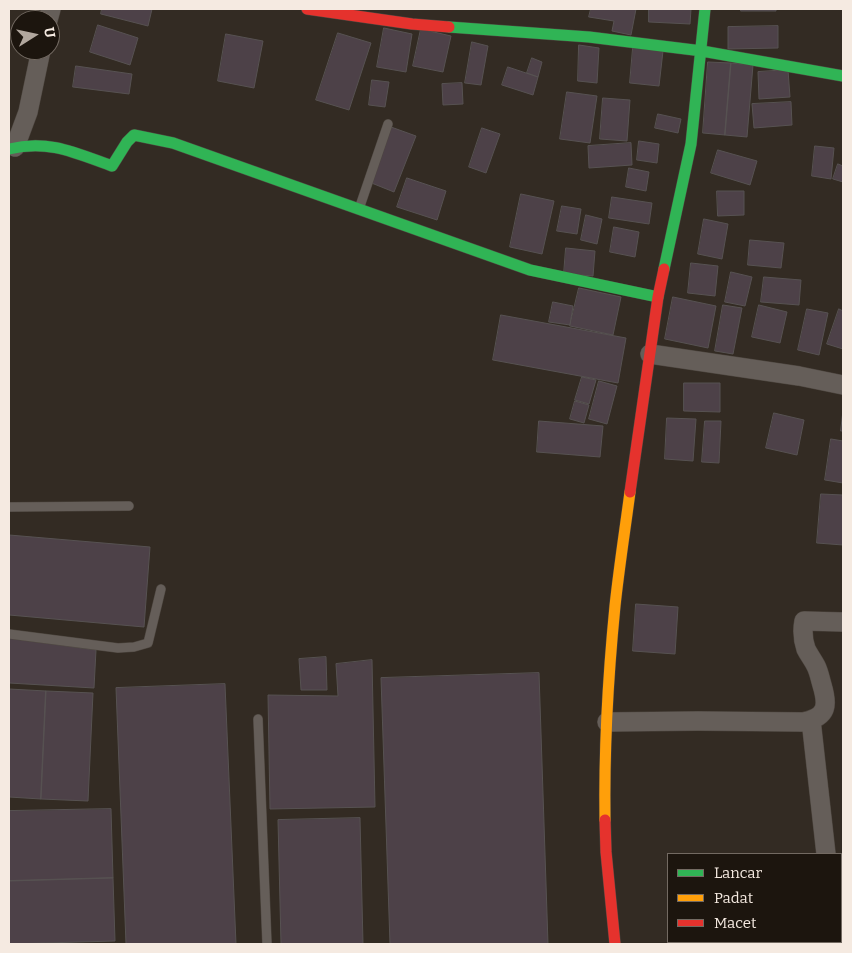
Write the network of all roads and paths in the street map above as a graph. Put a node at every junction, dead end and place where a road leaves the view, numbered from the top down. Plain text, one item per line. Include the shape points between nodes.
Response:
1 (307, 9) edge
2 (705, 9) edge
3 (348, 12) edge
4 (702, 51) junction
5 (39, 60) edge
6 (843, 76) edge
7 (388, 124) dead end
8 (12, 148) edge
9 (359, 209) junction
10 (658, 297) junction
11 (650, 354) junction
12 (843, 385) edge
13 (129, 506) dead end
14 (9, 507) edge
15 (161, 589) dead end
16 (843, 622) edge
17 (9, 634) edge
18 (258, 719) dead end
19 (812, 720) junction
20 (607, 722) junction
21 (826, 853) edge
22 (267, 944) edge
23 (616, 944) edge

1 - 3 street
2 - 4 street
3 - 4 street via 412,24 590,37
4 - 6 street
4 - 10 street via 690,144
5 - 8 street via 28,112
7 - 9 lane
8 - 9 street via 57,146 112,166 118,160 125,141 134,135 146,136
9 - 10 street via 530,270
10 - 11 street
11 - 12 street
11 - 20 street via 615,605
13 - 14 lane
15 - 17 lane via 148,643 118,648
16 - 19 street via 804,621 802,631 806,649 818,668 827,701 822,713
18 - 22 lane
19 - 20 street
19 - 21 street
20 - 23 street via 606,852

